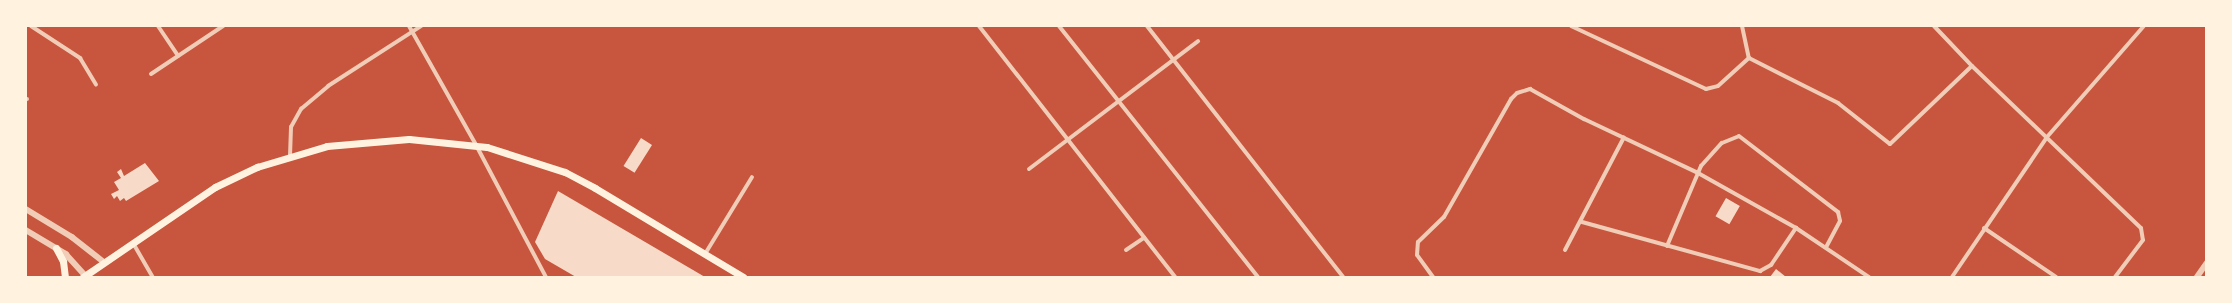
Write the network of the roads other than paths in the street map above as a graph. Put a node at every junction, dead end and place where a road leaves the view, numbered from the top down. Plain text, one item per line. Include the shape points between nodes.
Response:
1 (30, 26) edge
2 (158, 26) edge
3 (223, 26) edge
4 (409, 26) edge
5 (421, 26) edge
6 (979, 26) edge
7 (1059, 26) edge
8 (1147, 26) edge
9 (1571, 26) edge
10 (1742, 26) edge
11 (1934, 26) edge
12 (2144, 26) edge
13 (413, 32) junction
14 (1198, 41) dead end
15 (178, 56) junction
16 (1749, 58) junction
17 (1173, 60) junction
18 (1972, 66) junction
19 (151, 74) dead end
20 (96, 85) dead end
21 (1118, 102) junction
22 (1624, 137) junction
23 (2047, 137) junction
24 (1067, 140) junction
25 (476, 144) junction
26 (290, 156) junction
27 (1029, 169) dead end
28 (1698, 173) junction
29 (752, 177) dead end
30 (26, 209) edge
31 (1582, 222) junction
32 (1796, 228) junction
33 (1984, 228) junction
34 (26, 230) edge
35 (1144, 238) junction
36 (133, 242) junction
37 (1667, 246) junction
38 (1826, 247) junction
39 (56, 248) junction
40 (1126, 250) dead end
41 (1565, 250) dead end
42 (705, 254) junction
43 (104, 262) junction
44 (2206, 264) edge
45 (84, 276) edge
46 (65, 277) edge
47 (153, 277) edge
48 (546, 277) edge
49 (743, 277) edge
50 (1175, 277) edge
51 (1258, 277) edge
52 (1343, 277) edge
53 (1433, 277) edge
54 (1869, 277) edge
55 (1952, 277) edge
56 (2056, 277) edge
57 (2115, 277) edge
58 (2197, 277) edge

1 - 20 street via 80,58
2 - 15 street
3 - 15 street
4 - 13 street
5 - 13 street
6 - 24 street
7 - 21 street
8 - 17 street
9 - 16 street via 1706,89 1718,86
10 - 16 street
11 - 18 street
12 - 23 street
13 - 25 street
13 - 26 street via 328,86 301,109 291,127 288,141
14 - 17 street
15 - 19 street
16 - 18 street via 1838,103 1890,144
17 - 21 street
17 - 52 street
18 - 23 street
21 - 24 street
21 - 51 street
22 - 28 street
22 - 31 street
22 - 53 street via 1584,119 1534,91 1523,90 1511,99 1444,217 1418,242 1417,255
23 - 33 street
23 - 57 street via 2137,223 2143,234 2139,247
24 - 27 street
24 - 35 street
25 - 26 main road via 386,139 327,146
25 - 42 main road via 565,172
25 - 48 street
26 - 36 main road via 257,167 215,187
28 - 32 street
28 - 37 street
28 - 38 street via 1711,155 1728,139 1739,136 1838,212 1840,221
29 - 42 street
30 - 43 street via 72,237
31 - 37 street
31 - 41 street
32 - 37 street via 1771,265 1760,271
32 - 38 street
33 - 55 street
33 - 56 street
34 - 39 street
35 - 40 street
35 - 50 street
36 - 43 main road
36 - 47 street
38 - 54 street
39 - 45 street via 74,262
39 - 46 main road via 63,261
42 - 49 main road
43 - 45 main road
44 - 58 street

